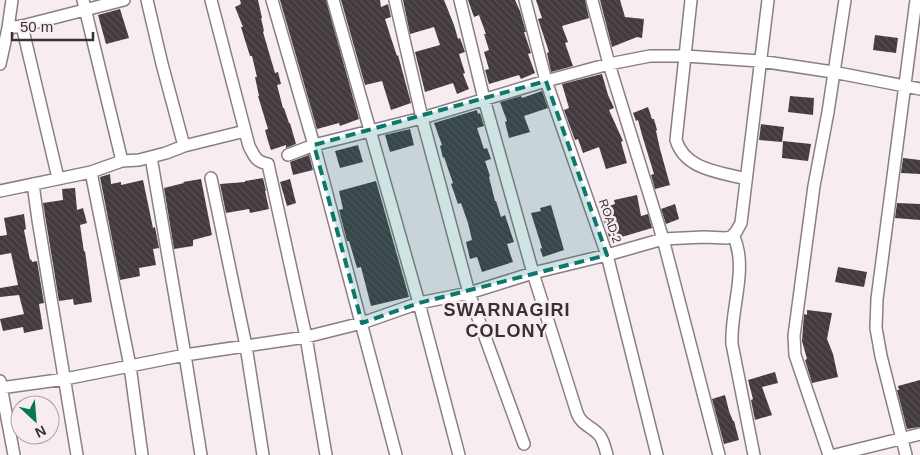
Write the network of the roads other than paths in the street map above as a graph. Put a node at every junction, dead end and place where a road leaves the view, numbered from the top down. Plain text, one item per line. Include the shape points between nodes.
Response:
1 (12, 0) edge
2 (124, 0) edge
3 (147, 0) edge
4 (211, 0) edge
5 (272, 0) edge
6 (333, 0) edge
7 (395, 0) edge
8 (460, 0) edge
9 (525, 0) edge
10 (592, 0) edge
11 (691, 0) edge
12 (768, 0) edge
13 (845, 0) edge
14 (916, 0) edge
15 (85, 5) edge
16 (22, 26) junction
17 (8, 28) junction
18 (685, 56) junction
19 (1, 57) edge
20 (760, 61) junction
21 (609, 64) junction
22 (833, 72) junction
23 (546, 81) junction
24 (904, 87) junction
25 (920, 89) edge
26 (484, 99) junction
27 (422, 118) junction
28 (245, 131) junction
29 (370, 131) junction
30 (314, 145) junction
31 (184, 146) junction
32 (288, 155) dead end
33 (151, 157) junction
34 (122, 161) junction
35 (91, 172) junction
36 (58, 178) junction
37 (210, 178) dead end
38 (746, 180) junction
39 (34, 184) junction
40 (0, 191) edge
41 (733, 235) junction
42 (663, 239) junction
43 (607, 255) junction
44 (533, 273) junction
45 (468, 293) junction
46 (419, 303) junction
47 (362, 323) junction
48 (306, 337) junction
49 (246, 346) junction
50 (185, 355) junction
51 (130, 366) junction
52 (65, 379) junction
53 (0, 386) edge
54 (920, 434) edge
55 (901, 438) junction
56 (524, 444) dead end
57 (14, 455) edge
58 (77, 455) edge
59 (142, 455) edge
60 (200, 455) edge
61 (264, 455) edge
62 (326, 455) edge
63 (396, 455) edge
64 (459, 455) edge
65 (607, 455) edge
66 (658, 455) edge
67 (719, 455) edge
68 (754, 455) edge
69 (829, 455) edge
70 (835, 455) edge
71 (906, 455) edge

1 - 17 street
2 - 15 street
3 - 31 street
4 - 28 street
5 - 30 street
6 - 29 street
7 - 27 street
8 - 26 street
9 - 23 street, ROAD-2
10 - 21 street
11 - 18 street
12 - 20 street
13 - 22 street
14 - 24 street
15 - 16 street
15 - 34 street
16 - 17 street
16 - 36 street
17 - 19 street
18 - 20 street
18 - 21 street via 650,56
18 - 38 street via 676,140 678,147 684,156 702,168
20 - 22 street
20 - 38 street
21 - 23 street
21 - 42 street
22 - 24 street
22 - 69 street via 794,336 795,355
23 - 26 street
23 - 43 street, ROAD-2
24 - 25 street
24 - 55 street via 876,328
26 - 27 street
26 - 44 street
27 - 29 street
27 - 45 street
28 - 31 street
28 - 48 street via 255,158 268,164
29 - 30 street
29 - 46 street
30 - 32 street
30 - 47 street
31 - 33 street
33 - 34 street
33 - 50 street
34 - 35 street
35 - 36 street
35 - 51 street
36 - 39 street
37 - 49 street
38 - 41 street via 741,224
39 - 40 street
39 - 52 street
41 - 42 street via 726,238
41 - 68 street via 740,260 732,344
42 - 43 street
42 - 67 street
43 - 44 street
43 - 66 street, ROAD-2
44 - 45 street
44 - 65 street via 580,420 599,434
45 - 46 street
45 - 56 street
46 - 47 street
46 - 64 street
47 - 48 street
47 - 63 street
48 - 49 street
48 - 62 street
49 - 50 street
49 - 61 street
50 - 51 street
50 - 60 street
51 - 52 street
51 - 59 street
52 - 53 street
52 - 58 street
53 - 57 street
54 - 55 street
55 - 70 street
55 - 71 street

